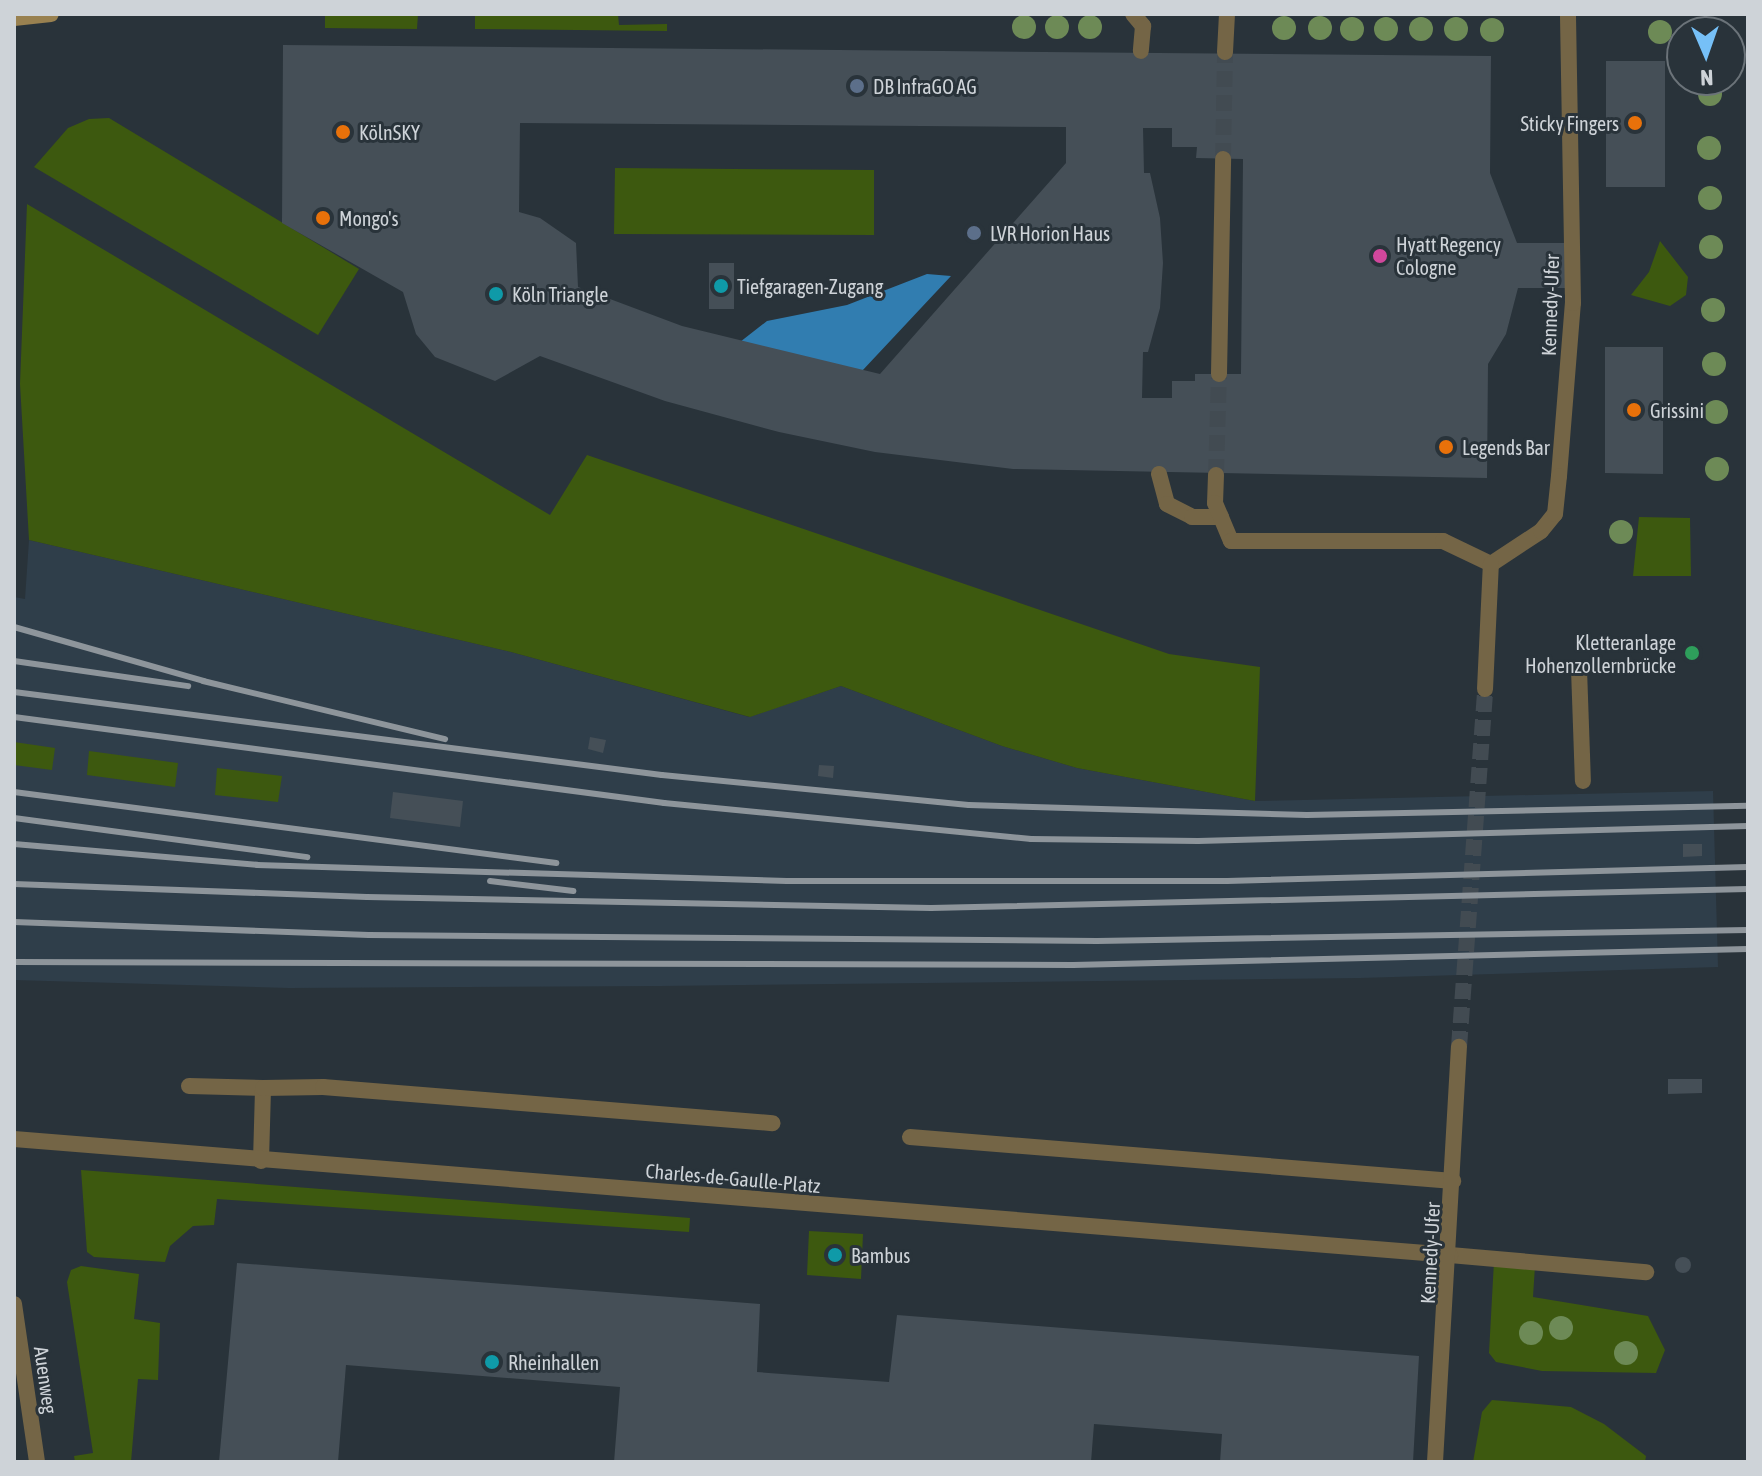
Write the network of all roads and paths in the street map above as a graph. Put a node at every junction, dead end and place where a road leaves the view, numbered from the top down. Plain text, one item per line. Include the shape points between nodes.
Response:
1 (51, 14) edge
2 (1133, 14) edge
3 (1227, 14) edge
4 (1568, 14) edge
5 (14, 18) edge
6 (1141, 51) dead end
7 (1225, 52) tunnel mouth
8 (1223, 159) tunnel mouth
9 (1219, 374) tunnel mouth
10 (1159, 474) dead end
11 (1216, 475) tunnel mouth
12 (1221, 517) junction
13 (1491, 564) junction
14 (1579, 669) dead end
15 (1485, 689) tunnel mouth
16 (1583, 781) dead end
17 (1459, 1047) tunnel mouth
18 (189, 1086) dead end
19 (263, 1088) junction
20 (773, 1123) dead end
21 (910, 1137) dead end
22 (14, 1139) edge
23 (261, 1161) junction
24 (1453, 1181) junction
25 (1450, 1255) junction
26 (1646, 1272) dead end
27 (14, 1304) edge
28 (37, 1462) edge
29 (1435, 1462) edge

1 - 5 main road
2 - 6 street via 1143,26
3 - 7 street
4 - 13 street, Kennedy-Ufer via 1573,303 1555,514 1541,531
8 - 9 street
10 - 12 street via 1167,504 1192,517
11 - 12 street via 1215,503
12 - 13 street via 1231,541 1443,541
13 - 15 street
14 - 16 street
17 - 24 street, Kennedy-Ufer
18 - 19 street
19 - 20 street via 323,1087
19 - 23 street
21 - 24 street
22 - 23 street, Charles-de-Gaulle-Platz
23 - 25 street, Charles-de-Gaulle-Platz
24 - 25 street, Kennedy-Ufer
25 - 26 street, Charles-de-Gaulle-Platz
25 - 29 street, Kennedy-Ufer
27 - 28 street, Auenweg

